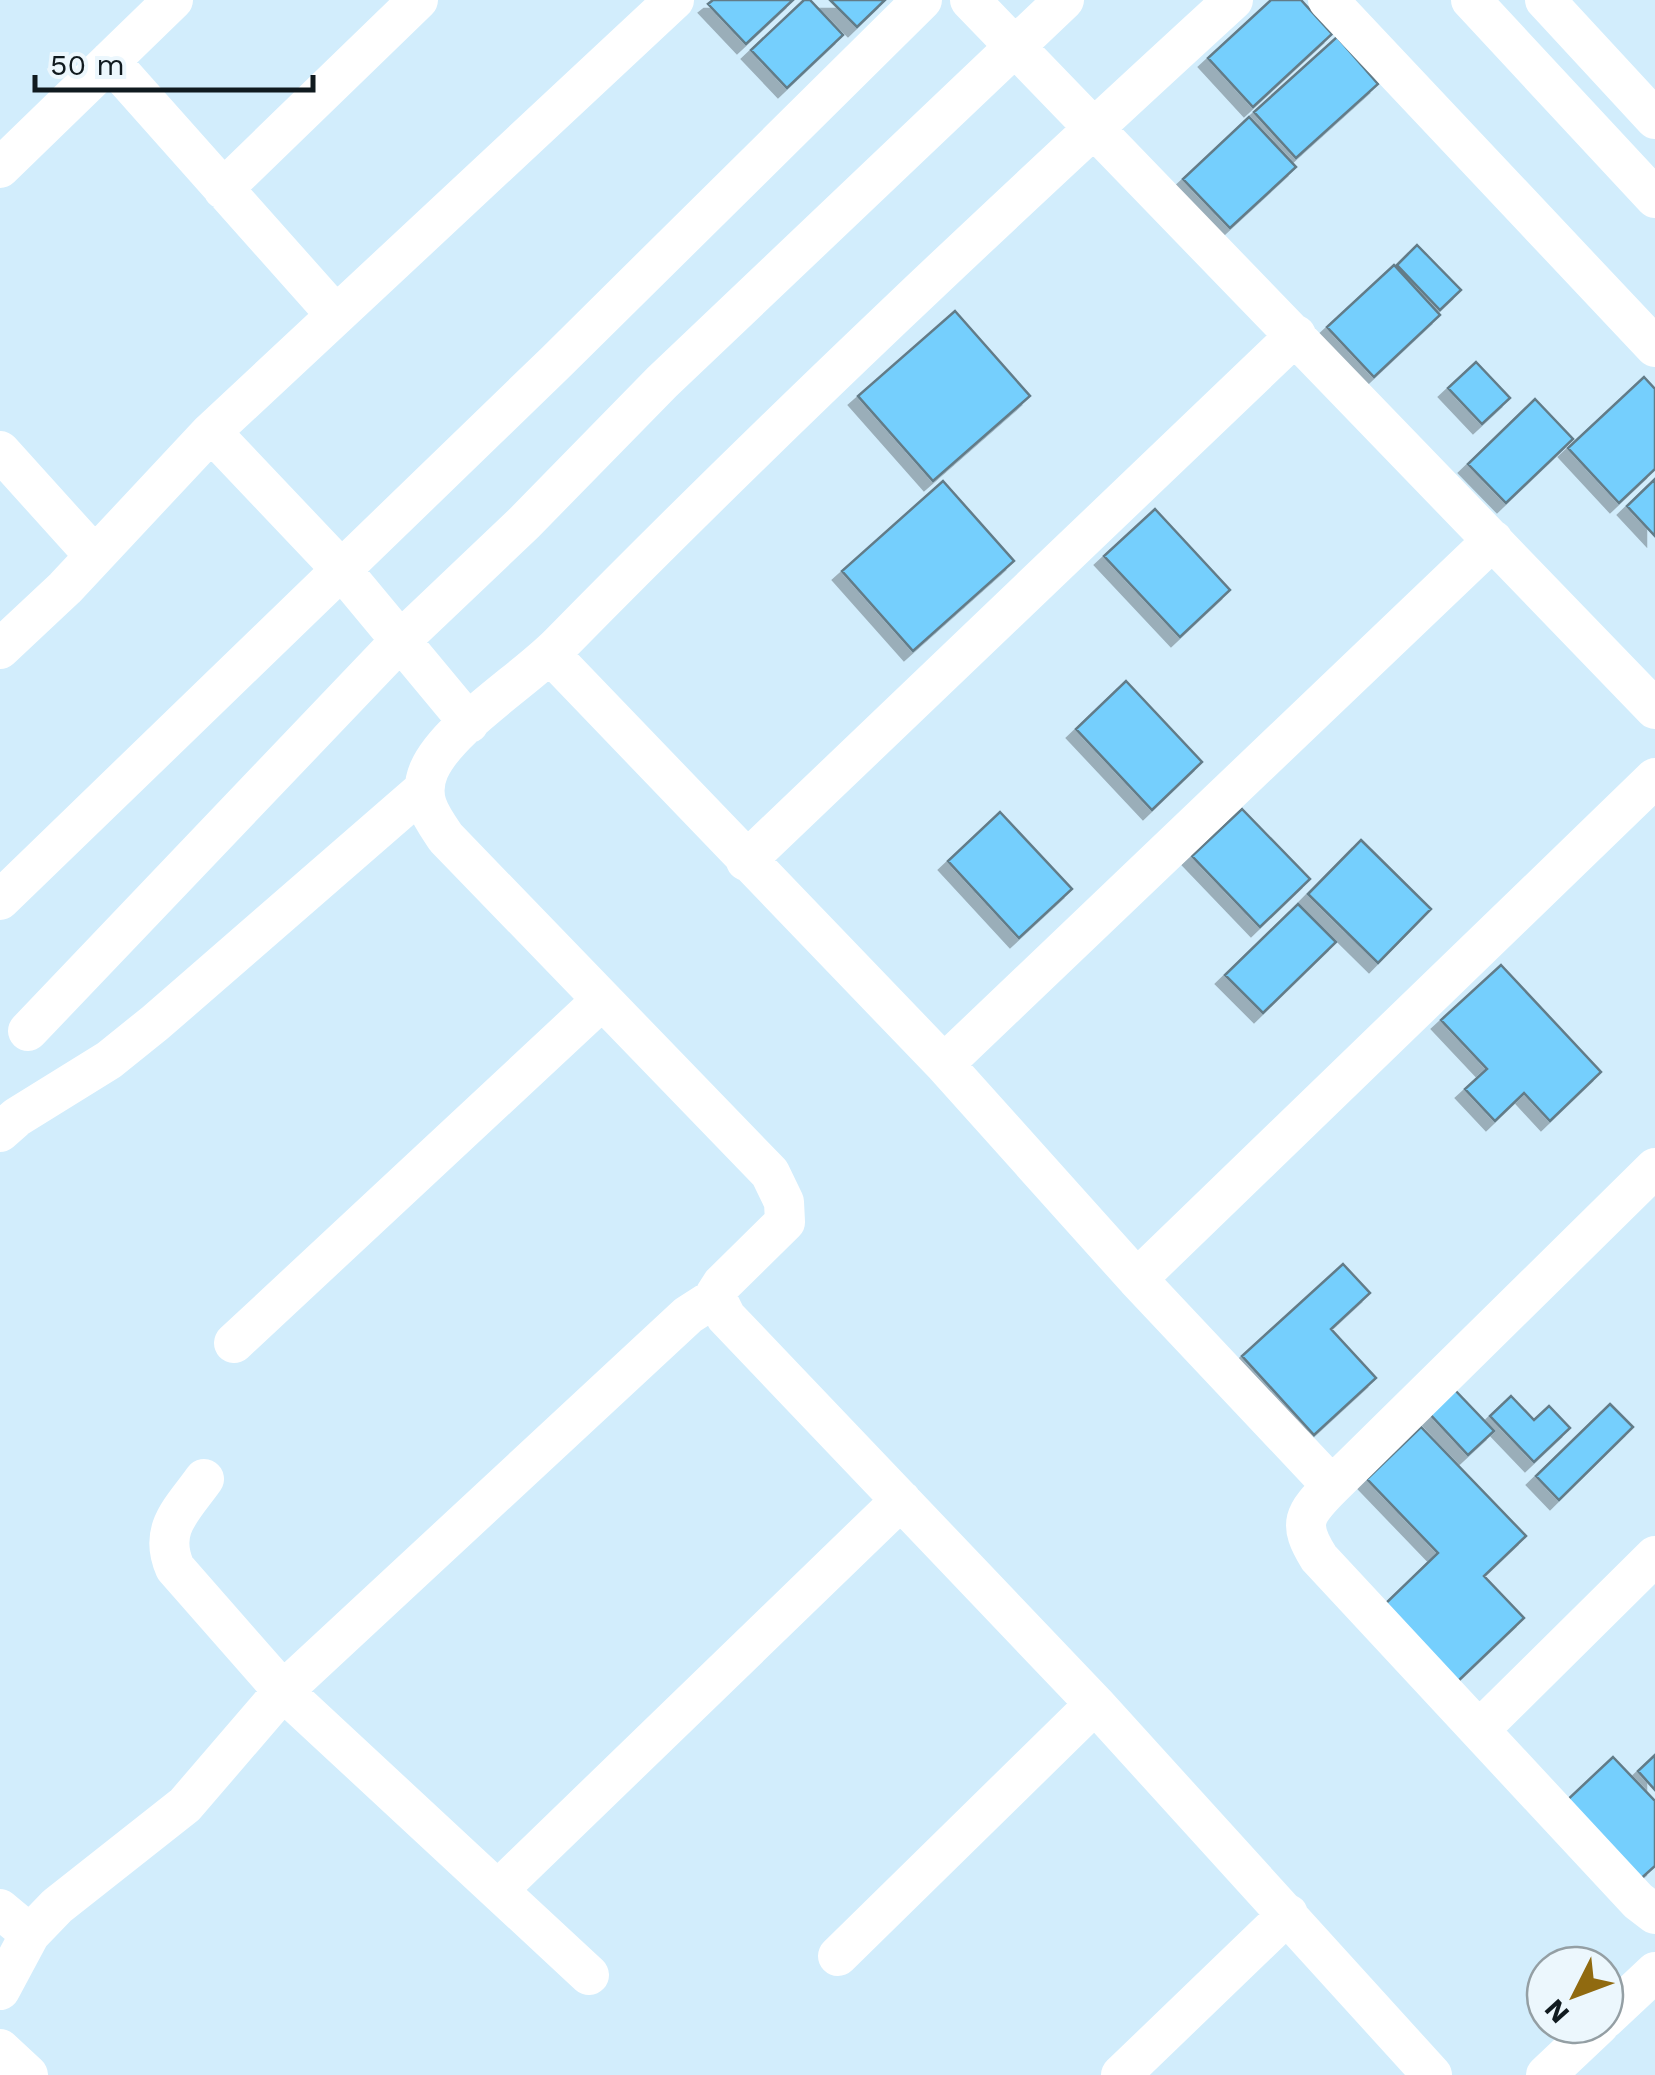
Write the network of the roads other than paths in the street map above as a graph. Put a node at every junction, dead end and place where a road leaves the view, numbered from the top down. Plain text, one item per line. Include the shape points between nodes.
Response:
1 (172, 0) edge
2 (418, 0) edge
3 (674, 0) edge
4 (922, 0) edge
5 (970, 0) edge
6 (1064, 0) edge
7 (1233, 0) edge
8 (1328, 0) edge
9 (1471, 0) edge
10 (1544, 0) edge
11 (1015, 47) junction
12 (110, 61) junction
13 (1655, 119) edge
14 (1094, 127) junction
15 (1, 166) edge
16 (224, 189) junction
17 (1655, 198) edge
18 (336, 315) junction
19 (1296, 335) junction
20 (1655, 347) edge
21 (211, 432) junction
22 (0, 451) edge
23 (1493, 540) junction
24 (94, 555) junction
25 (341, 570) junction
26 (402, 638) junction
27 (0, 650) edge
28 (550, 654) junction
29 (1655, 709) edge
30 (469, 724) junction
31 (1655, 778) edge
32 (422, 791) junction
33 (746, 860) junction
34 (0, 900) edge
35 (602, 1000) junction
36 (28, 1031) dead end
37 (944, 1064) junction
38 (0, 1132) edge
39 (1655, 1168) edge
40 (1138, 1280) junction
41 (716, 1297) junction
42 (234, 1343) dead end
43 (204, 1479) dead end
44 (1332, 1486) junction
45 (901, 1500) junction
46 (1655, 1556) edge
47 (283, 1691) junction
48 (1094, 1704) junction
49 (1479, 1730) junction
50 (499, 1889) junction
51 (1288, 1914) junction
52 (1655, 1914) edge
53 (15, 1921) edge
54 (838, 1956) dead end
55 (1655, 1972) edge
56 (589, 1975) dead end
57 (0, 1990) edge
58 (1625, 2000) edge
59 (1578, 2045) edge
60 (0, 2050) edge
61 (28, 2075) edge
62 (1121, 2075) edge
63 (1432, 2075) edge
64 (1546, 2075) edge

1 - 12 street
2 - 16 street
3 - 18 street
4 - 25 street
5 - 11 street
6 - 11 street
7 - 14 street
8 - 20 street
9 - 17 street
10 - 13 street
11 - 14 street
11 - 26 street
12 - 15 street
12 - 16 street
14 - 19 street
14 - 28 street via 728,473
16 - 18 street
18 - 21 street
19 - 23 street
19 - 33 street
21 - 24 street
21 - 25 street
22 - 24 street
23 - 29 street
23 - 37 street
24 - 27 street
25 - 26 street
25 - 34 street
26 - 30 street
26 - 36 street
28 - 30 street
28 - 33 street
30 - 32 street via 430,767
31 - 40 street
32 - 35 street via 446,838
32 - 38 street via 155,1023
33 - 37 street
35 - 41 street via 770,1172 784,1202 784,1222
35 - 42 street
37 - 40 street
39 - 44 street
40 - 44 street
41 - 45 street via 726,1316
41 - 47 street via 688,1315
43 - 47 street via 173,1523 166,1548 174,1568
44 - 49 street via 1304,1521 1306,1538
45 - 48 street
45 - 50 street
46 - 49 street
47 - 50 street
47 - 53 street via 185,1805 68,1897
48 - 51 street
48 - 54 street
49 - 52 street
50 - 56 street
51 - 62 street
51 - 63 street
53 - 57 street
55 - 58 street
59 - 64 street
60 - 61 street

